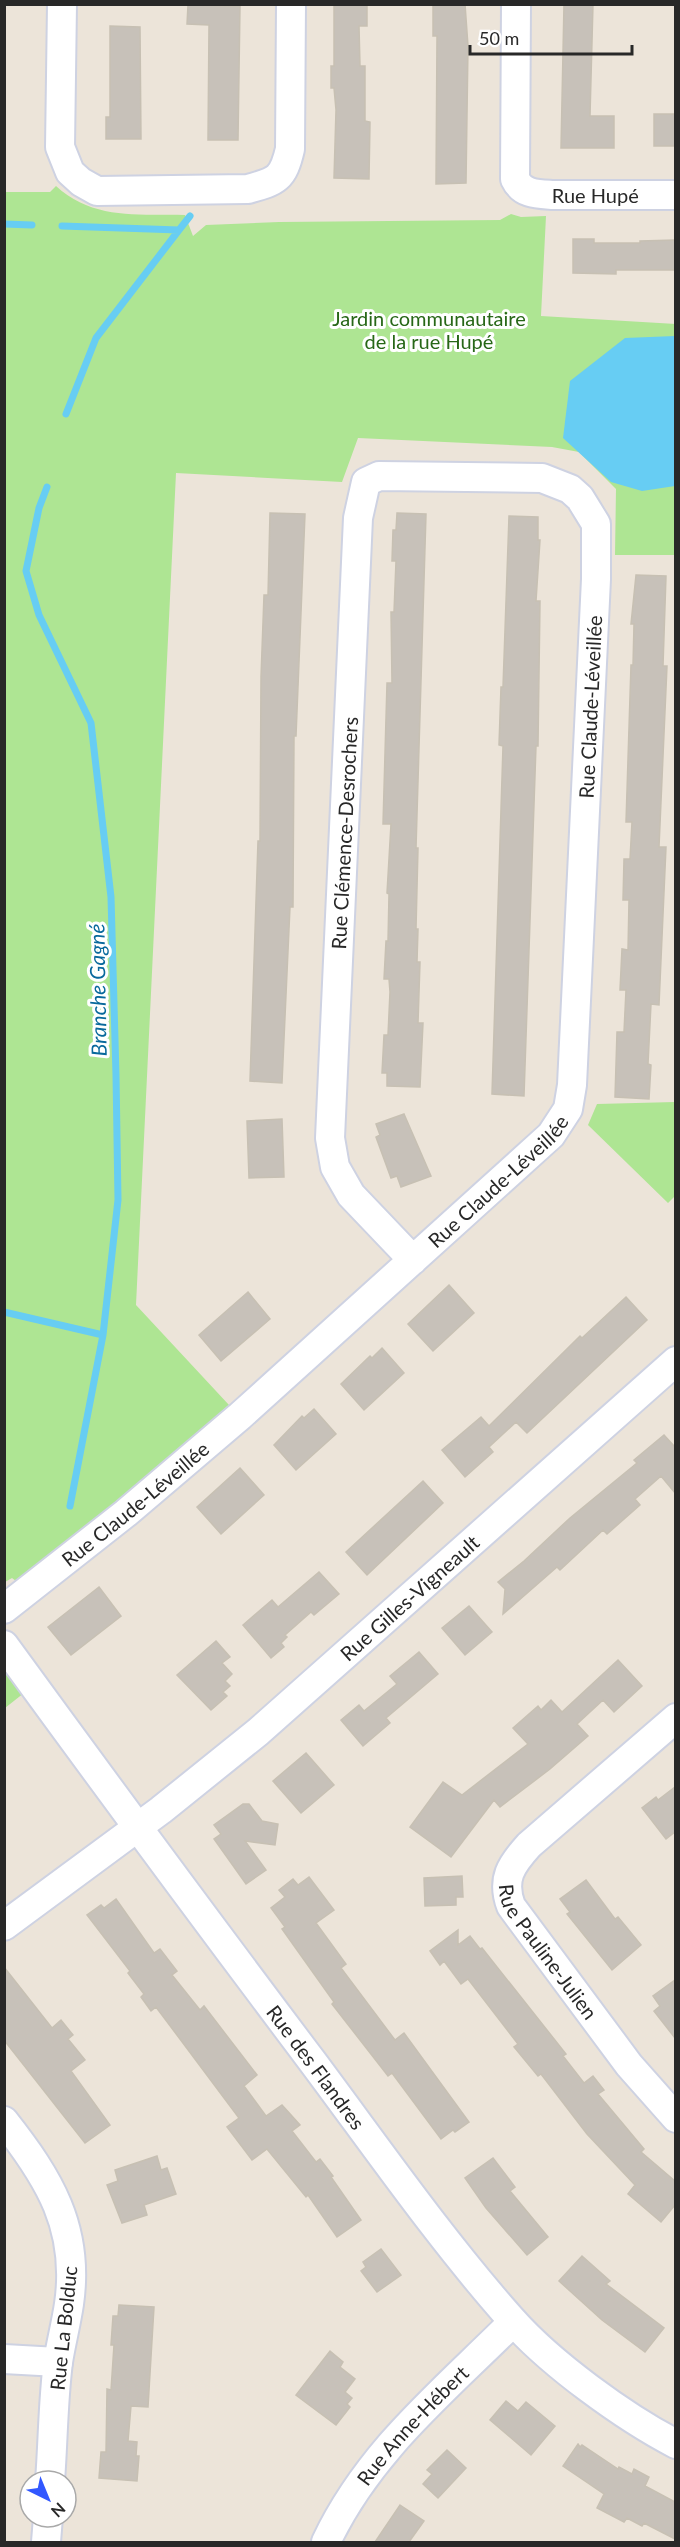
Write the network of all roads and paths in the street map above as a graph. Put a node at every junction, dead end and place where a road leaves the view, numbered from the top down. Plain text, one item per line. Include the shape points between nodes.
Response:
1 (62, 4) edge
2 (291, 4) edge
3 (516, 4) edge
4 (675, 195) edge
5 (471, 476) joint
6 (414, 1260) junction
7 (675, 1361) edge
8 (4, 1609) edge
9 (4, 1645) edge
10 (675, 1718) edge
11 (137, 1828) junction
12 (4, 1926) edge
13 (675, 2118) edge
14 (4, 2121) edge
15 (513, 2322) junction
16 (4, 2359) edge
17 (58, 2362) junction
18 (675, 2444) edge
19 (51, 2469) edge
20 (326, 2542) edge

1 - 2 street via 60,147 70,172 97,191 248,189 271,183 285,170 290,149
3 - 4 street, Rue Hupé via 518,184 534,193 552,195
5 - 6 street, Rue Clémence-Desrochers via 380,476 366,483 358,519 330,1138 335,1167 351,1195
5 - 6 street, Rue Claude-Léveillée via 542,478 570,489 596,524 572,1085 568,1109 550,1135
6 - 8 street, Rue Claude-Léveillée via 240,1416
7 - 11 street, Rue Gilles-Vigneault via 258,1732
9 - 11 street, Rue des Flandres
10 - 13 street, Rue Pauline-Julien via 516,1859 505,1891 511,1906 622,2056
11 - 12 street, Rue Gilles-Vigneault
11 - 15 street, Rue des Flandres via 434,2224
14 - 17 street, Rue La Bolduc via 49,2185 66,2228 70,2302
15 - 18 street, Rue des Flandres via 568,2371
15 - 20 street, Rue Anne-Hébert via 376,2460 349,2498
16 - 17 street
17 - 19 street, Rue La Bolduc

